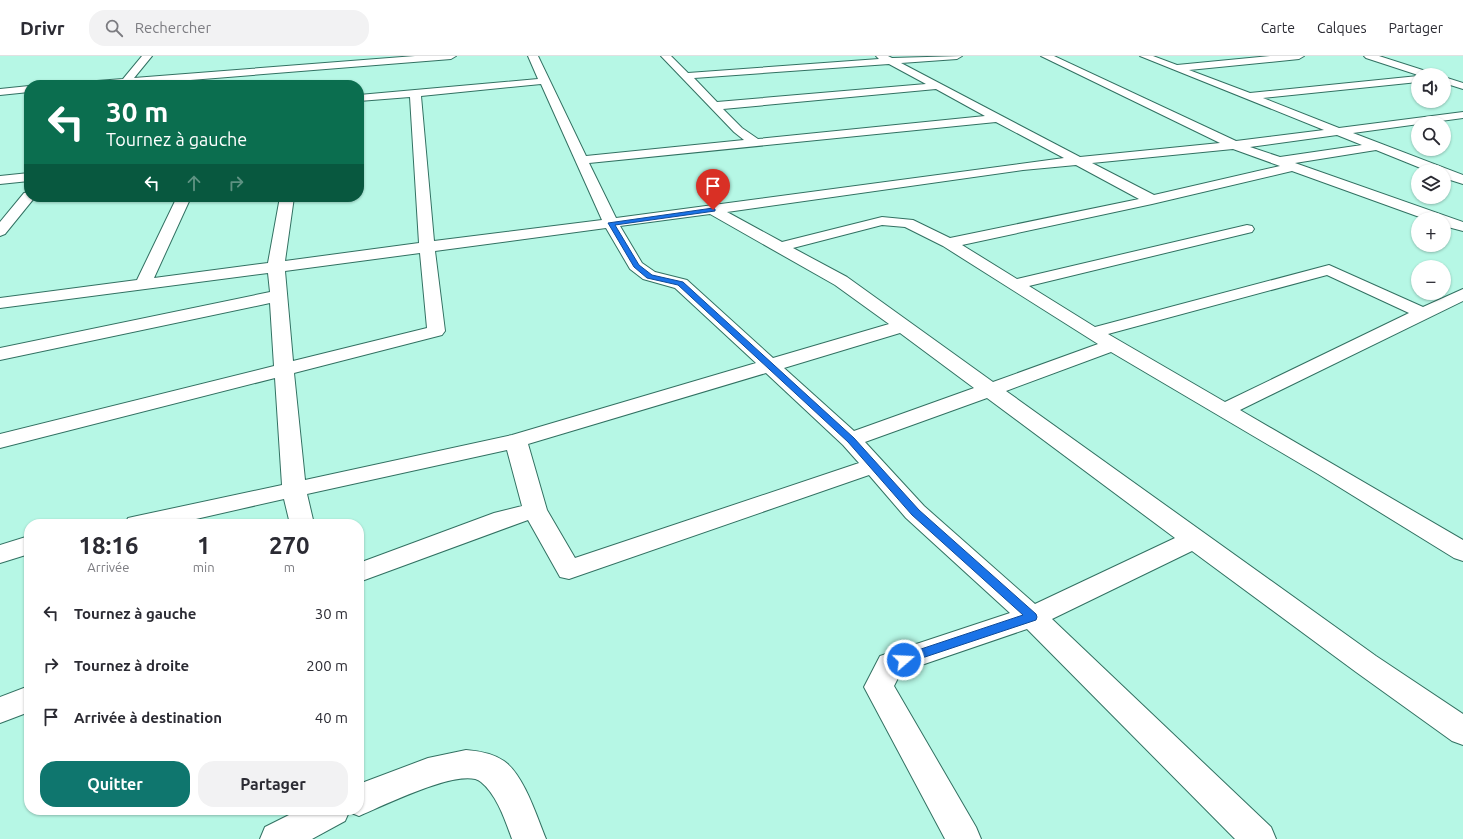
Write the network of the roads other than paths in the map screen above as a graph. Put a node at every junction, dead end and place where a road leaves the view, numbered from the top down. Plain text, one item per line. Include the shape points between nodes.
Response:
1 (147, 56) edge
2 (451, 56) edge
3 (533, 56) edge
4 (666, 56) edge
5 (957, 56) edge
6 (1046, 56) edge
7 (1145, 56) edge
8 (1299, 56) edge
9 (1369, 56) edge
10 (433, 57) edge
11 (885, 59) edge
12 (334, 61) edge
13 (1175, 68) junction
14 (1411, 69) edge
15 (686, 76) junction
16 (127, 80) edge
17 (153, 80) edge
18 (1411, 80) edge
19 (545, 81) junction
20 (1451, 82) edge
21 (937, 86) junction
22 (1463, 86) edge
23 (24, 90) edge
24 (0, 92) edge
25 (415, 93) junction
26 (1247, 97) junction
27 (364, 98) edge
28 (715, 106) junction
29 (1463, 116) edge
30 (999, 118) junction
31 (1338, 132) junction
32 (755, 142) junction
33 (1234, 145) junction
34 (1376, 147) junction
35 (582, 160) junction
36 (1079, 162) junction
37 (1277, 162) junction
38 (1421, 164) edge
39 (1291, 167) junction
40 (24, 178) edge
41 (0, 180) edge
42 (1152, 200) junction
43 (24, 202) edge
44 (182, 202) edge
45 (286, 202) edge
46 (713, 210) junction
47 (1419, 212) edge
48 (611, 223) junction
49 (1451, 223) edge
50 (1463, 227) edge
51 (1247, 229) dead end
52 (0, 231) edge
53 (948, 243) junction
54 (427, 247) junction
55 (780, 247) junction
56 (276, 266) junction
57 (143, 284) junction
58 (1014, 285) junction
59 (1463, 294) edge
60 (277, 296) junction
61 (0, 303) edge
62 (1423, 312) junction
63 (903, 326) junction
64 (1092, 333) junction
65 (1113, 345) junction
66 (0, 354) edge
67 (769, 366) junction
68 (284, 369) junction
69 (990, 390) junction
70 (1224, 410) junction
71 (851, 440) junction
72 (0, 441) edge
73 (516, 441) junction
74 (875, 465) junction
75 (294, 490) junction
76 (535, 510) junction
77 (160, 519) edge
78 (301, 519) edge
79 (1195, 539) junction
80 (24, 547) edge
81 (1463, 552) edge
82 (0, 554) edge
83 (364, 571) edge
84 (1032, 617) junction
85 (24, 701) edge
86 (0, 710) edge
87 (1463, 731) edge
88 (364, 798) edge
89 (322, 815) edge
90 (277, 839) edge
91 (529, 839) edge
92 (964, 839) edge
93 (1259, 839) edge

1 - 16 street
2 - 10 street
3 - 19 street
4 - 15 street
5 - 11 street
6 - 33 street
7 - 13 street
8 - 13 street
9 - 14 street
10 - 12 street
11 - 15 street
11 - 21 street
12 - 17 street
13 - 26 street
15 - 28 street
18 - 26 street
19 - 25 street
19 - 35 street
20 - 22 street
21 - 28 street
21 - 30 street
23 - 24 street
25 - 27 street
25 - 54 street
26 - 31 street
28 - 32 street via 738,130
29 - 31 street
30 - 32 street
30 - 36 street
31 - 33 street
31 - 34 street
32 - 35 street
33 - 36 street
33 - 37 street
34 - 37 street
34 - 38 street
35 - 48 street
36 - 42 street
36 - 46 street via 1024,166
37 - 39 street
39 - 42 street
39 - 47 street
40 - 41 street
42 - 53 street
43 - 52 street
44 - 57 street
45 - 56 street
46 - 48 street
46 - 55 street
48 - 54 street
48 - 67 street via 636,266 649,276 681,284
49 - 50 street
51 - 58 street
53 - 55 street via 908,224 882,221
53 - 58 street
54 - 56 street
54 - 68 street via 436,331
55 - 63 street via 841,281
56 - 57 street
56 - 60 street
57 - 61 street
58 - 64 street
59 - 62 street
60 - 66 street
60 - 68 street
62 - 64 street via 1330,270
62 - 70 street
63 - 67 street
63 - 69 street
64 - 65 street
65 - 69 street
65 - 70 street
67 - 71 street
67 - 73 street
68 - 72 street
68 - 75 street
69 - 71 street
69 - 79 street
70 - 81 street
71 - 74 street
73 - 75 street
73 - 76 street
74 - 76 street via 569,570
74 - 84 street via 915,512
75 - 77 street
75 - 78 street
76 - 83 street via 503,519
79 - 84 street
79 - 87 street via 1366,664
80 - 82 street
84 - 92 street via 890,664 879,687
84 - 93 street
85 - 86 street
88 - 91 street via 438,769 472,763 493,772 517,807
89 - 90 street

